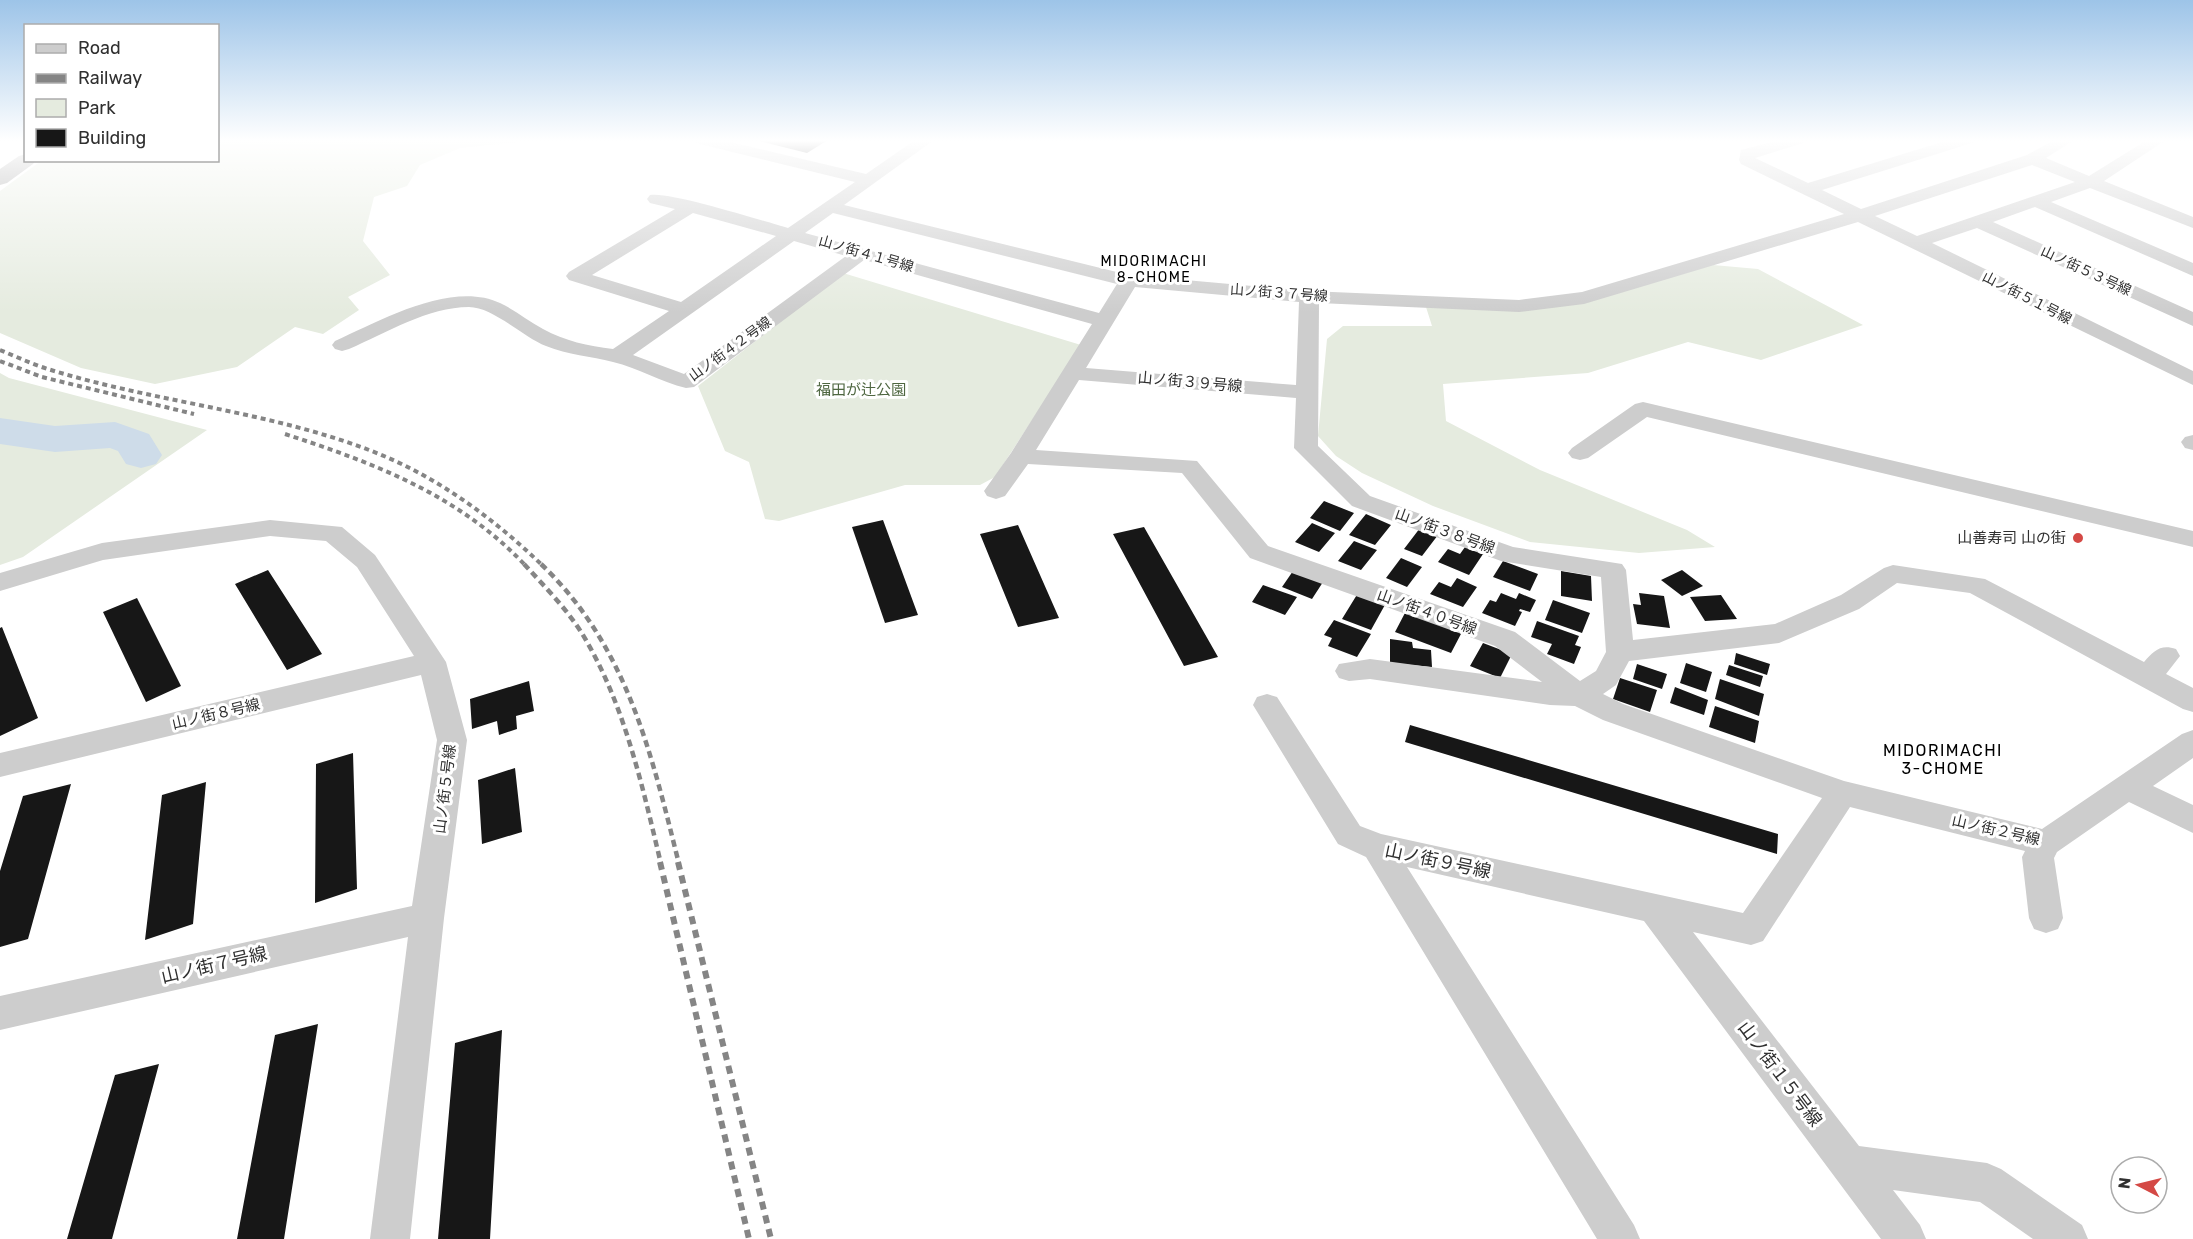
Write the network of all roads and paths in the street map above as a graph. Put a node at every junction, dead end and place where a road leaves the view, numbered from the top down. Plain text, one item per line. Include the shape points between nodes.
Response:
1 (843, 198) edge
2 (1826, 198) edge
3 (1912, 198) edge
4 (2048, 198) edge
5 (2135, 198) edge
6 (656, 199) dead end
7 (2037, 202) junction
8 (691, 207) junction
9 (830, 207) junction
10 (1862, 214) junction
11 (2190, 218) edge
12 (1979, 222) junction
13 (792, 233) junction
14 (1918, 242) junction
15 (862, 253) junction
16 (2193, 270) edge
17 (1129, 281) junction
18 (1309, 297) junction
19 (684, 309) junction
20 (2193, 320) edge
21 (1105, 321) junction
22 (342, 345) dead end
23 (617, 356) junction
24 (1073, 373) junction
25 (2193, 379) edge
26 (1307, 392) junction
27 (1580, 453) dead end
28 (1021, 456) junction
29 (996, 491) dead end
30 (2193, 539) edge
31 (0, 582) edge
32 (1620, 652) junction
33 (432, 662) junction
34 (1349, 671) dead end
35 (1579, 695) junction
36 (2193, 700) edge
37 (1267, 705) dead end
38 (2193, 742) edge
39 (0, 765) edge
40 (2127, 787) junction
41 (1843, 793) junction
42 (2193, 820) edge
43 (2046, 843) junction
44 (1377, 847) junction
45 (1655, 909) junction
46 (427, 918) junction
47 (2046, 918) dead end
48 (0, 1013) edge
49 (1849, 1164) junction
50 (390, 1239) edge
51 (1620, 1239) edge
52 (1906, 1239) edge
53 (2068, 1239) edge

1 - 9 street
2 - 10 street, 山ノ街５１号線
3 - 10 street, 山ノ街３７号線
4 - 7 street
5 - 11 street
6 - 8 street, 山ノ街４１号線
7 - 12 street
7 - 16 street
8 - 13 street, 山ノ街４１号線
8 - 19 street via 576,276
9 - 13 street
9 - 17 street, 山ノ街３７号線
10 - 14 street, 山ノ街５１号線
10 - 18 street, 山ノ街３７号線 via 1557,303 1520,306
12 - 14 street
12 - 20 street, 山ノ街５３号線
13 - 15 street, 山ノ街４１号線
13 - 19 street
14 - 25 street, 山ノ街５１号線
15 - 21 street, 山ノ街４１号線
15 - 23 street, 山ノ街４２号線 via 686,382
17 - 18 street, 山ノ街３７号線
17 - 21 street
18 - 26 street, 山ノ街３８号線
19 - 23 street
21 - 24 street
22 - 23 street via 424,310 464,301 484,303 539,335 592,354
24 - 26 street, 山ノ街３９号線
24 - 28 street
26 - 32 street, 山ノ街３８号線 via 1306,448 1361,501 1510,555 1613,570
27 - 30 street via 1643,409
28 - 29 street
28 - 35 street, 山ノ街４０号線 via 1189,466 1259,552 1505,639
31 - 33 street, 山ノ街５号線 via 102,552 270,528 333,533 366,561
32 - 35 street via 1606,678
32 - 36 street via 1779,633 1850,602 1893,574 1976,585 2157,665
33 - 39 street, 山ノ街８号線
33 - 46 street, 山ノ街５号線 via 452,740
34 - 35 street via 1370,669
35 - 41 street, 山ノ街４０号線 via 1613,712
37 - 44 street via 1349,835
38 - 40 street, 山ノ街２号線
40 - 42 street
40 - 43 street, 山ノ街２号線
41 - 43 street, 山ノ街２号線
41 - 45 street, 山ノ街９号線 via 1751,930
43 - 47 street via 2038,857
44 - 45 street, 山ノ街９号線
44 - 51 street, 山ノ街９号線
45 - 49 street, 山ノ街１５号線
46 - 48 street, 山ノ街７号線
46 - 50 street, 山ノ街５号線
49 - 52 street, 山ノ街１５号線
49 - 53 street via 1987,1183

